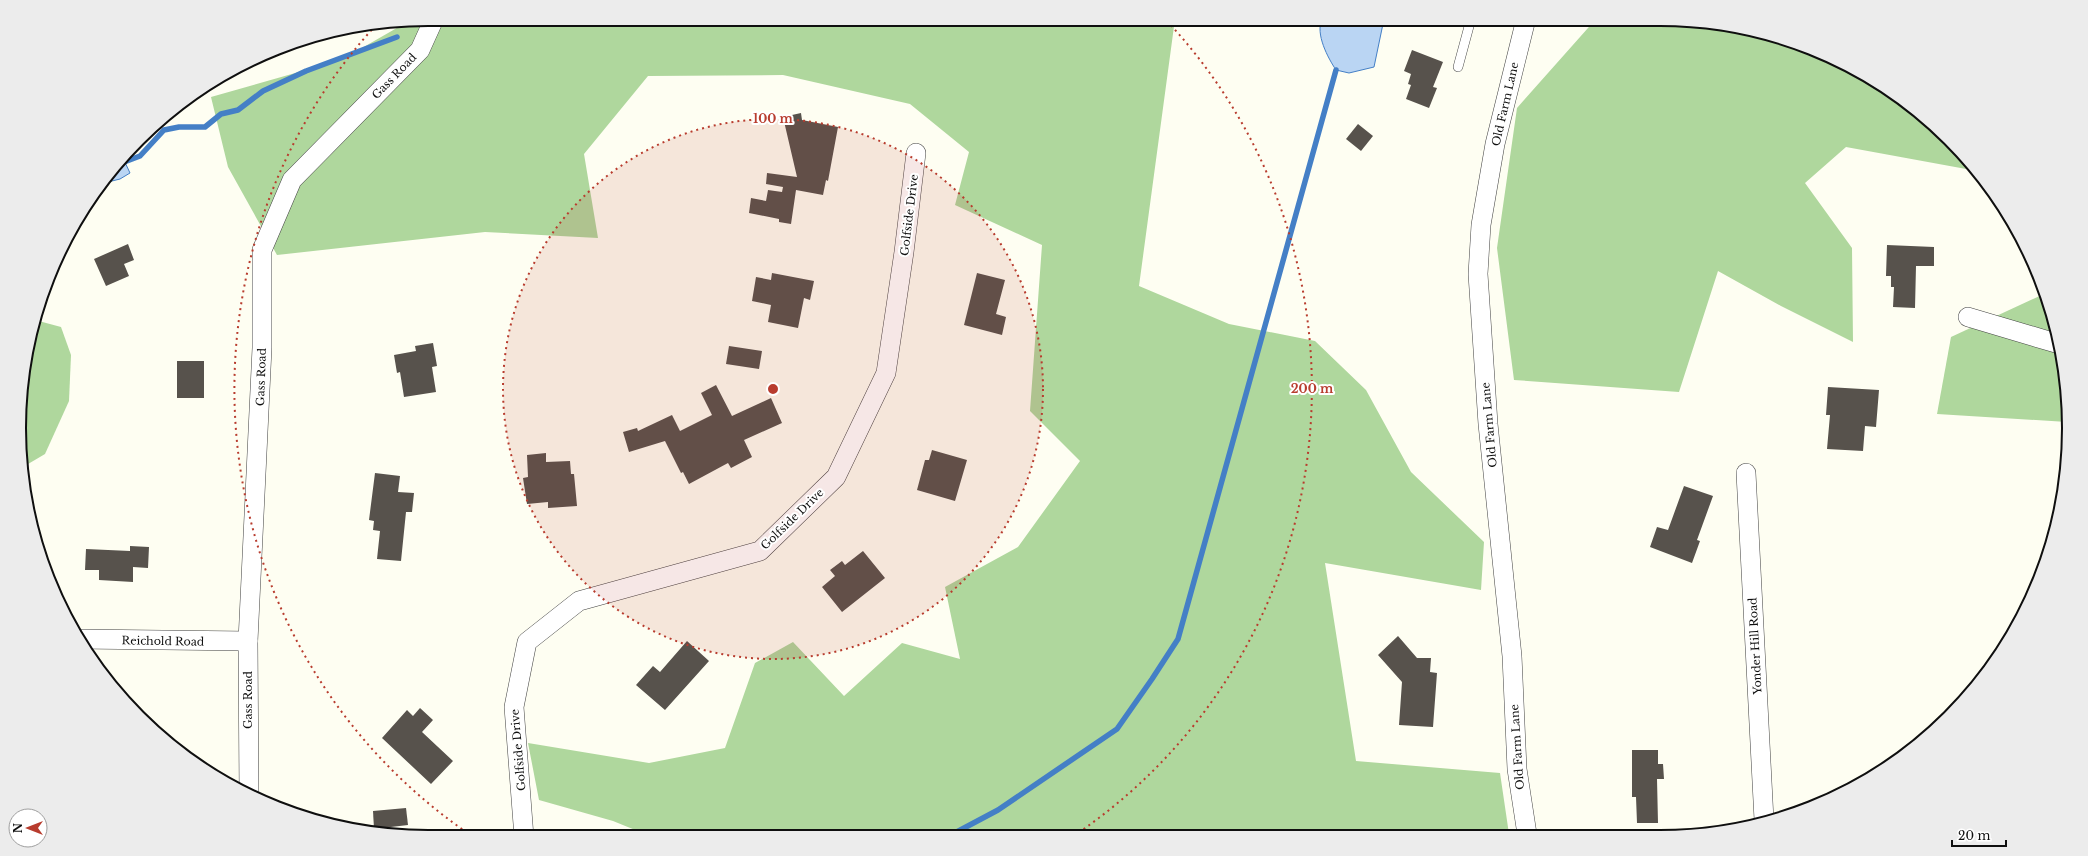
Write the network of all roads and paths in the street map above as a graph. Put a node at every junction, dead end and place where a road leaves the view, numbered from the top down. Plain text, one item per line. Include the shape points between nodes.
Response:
1 (431, 26) edge
2 (1469, 26) edge
3 (1524, 26) edge
4 (1458, 67) dead end
5 (916, 153) dead end
6 (1968, 317) dead end
7 (2052, 342) edge
8 (1746, 473) dead end
9 (86, 639) edge
10 (248, 641) junction
11 (249, 788) edge
12 (1764, 816) edge
13 (523, 830) edge
14 (1526, 830) edge

1 - 10 street, Gass Road via 420,50 292,180 262,250 262,348
2 - 4 lane
3 - 14 street, Old Farm Lane via 1495,144 1482,225 1478,274 1488,424 1512,656 1517,769
5 - 13 street, Golfside Drive via 886,373 836,477 760,551 579,601 527,642 514,707
6 - 7 street
8 - 12 street, Yonder Hill Road
9 - 10 street, Reichold Road
10 - 11 street, Gass Road

